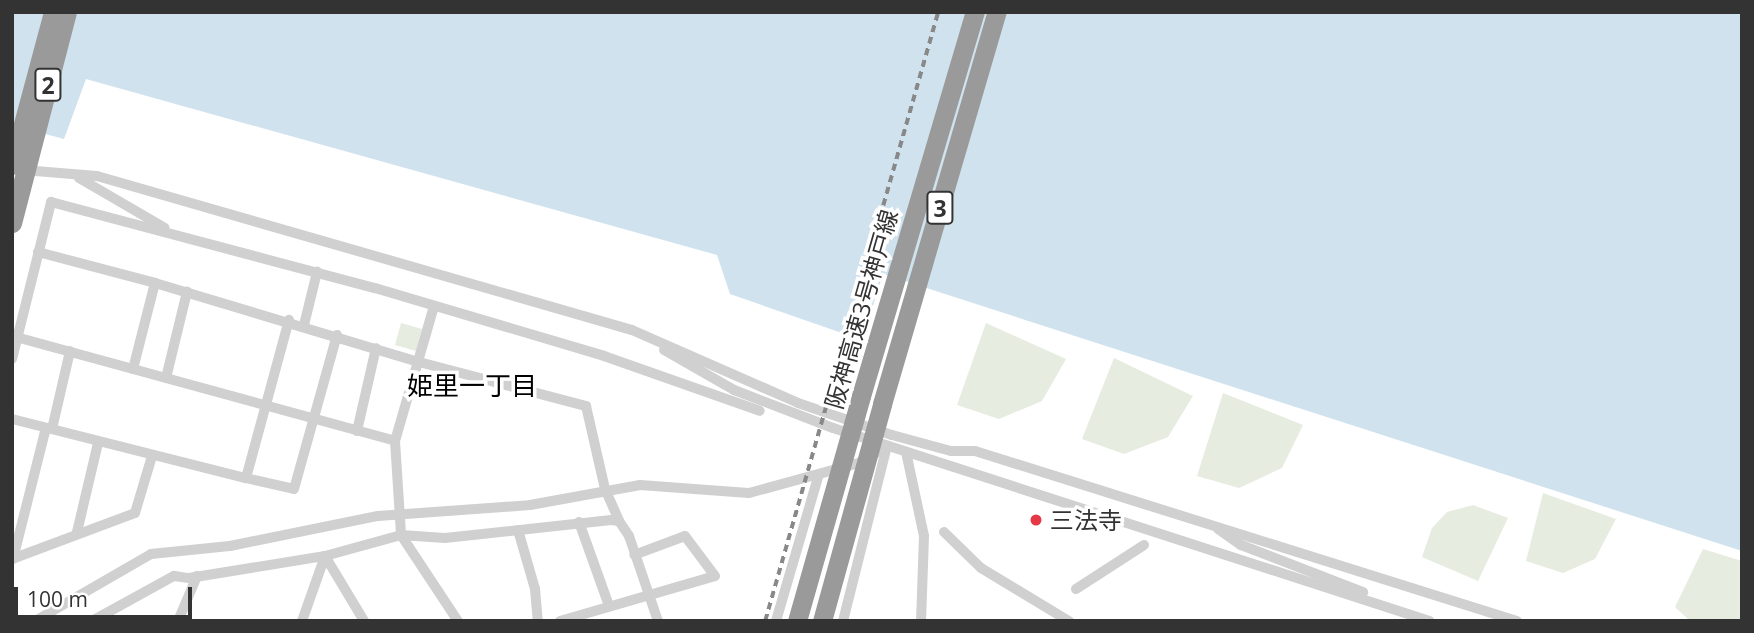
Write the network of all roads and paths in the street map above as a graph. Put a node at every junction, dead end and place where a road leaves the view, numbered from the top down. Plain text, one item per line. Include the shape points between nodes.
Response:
1 (53, 12) edge
2 (67, 12) edge
3 (975, 12) edge
4 (997, 12) edge
5 (19, 163) edge
6 (76, 177) junction
7 (12, 223) edge
8 (176, 234) junction
9 (38, 252) junction
10 (317, 272) junction
11 (155, 283) junction
12 (187, 292) junction
13 (434, 306) junction
14 (289, 320) junction
15 (304, 325) junction
16 (632, 330) junction
17 (337, 335) junction
18 (16, 337) junction
19 (376, 348) junction
20 (70, 351) junction
21 (12, 359) edge
22 (418, 362) junction
23 (133, 369) junction
24 (166, 378) junction
25 (265, 404) junction
26 (760, 411) dead end
27 (12, 419) edge
28 (313, 420) junction
29 (49, 429) junction
30 (357, 431) junction
31 (395, 442) junction
32 (98, 443) junction
33 (887, 446) junction
34 (905, 452) junction
35 (152, 456) junction
36 (819, 474) junction
37 (246, 478) junction
38 (605, 489) junction
39 (401, 514) junction
40 (619, 521) junction
41 (579, 522) junction
42 (1208, 522) junction
43 (518, 530) junction
44 (944, 532) dead end
45 (78, 533) junction
46 (401, 535) junction
47 (1144, 545) dead end
48 (635, 555) junction
49 (325, 556) junction
50 (13, 559) edge
51 (197, 576) junction
52 (1076, 589) dead end
53 (646, 593) junction
54 (609, 606) junction
55 (1390, 608) junction
56 (179, 620) edge
57 (35, 621) edge
58 (92, 621) edge
59 (302, 621) edge
60 (363, 621) edge
61 (458, 621) edge
62 (538, 621) edge
63 (560, 621) edge
64 (658, 621) edge
65 (776, 621) edge
66 (797, 621) edge
67 (822, 621) edge
68 (843, 621) edge
69 (921, 621) edge
70 (1069, 621) edge
71 (1391, 621) edge
72 (1430, 621) edge
73 (1517, 621) edge

1 - 5 highway, 2
2 - 5 highway, 2
3 - 66 highway, 阪神高速3号神戸線 / 3, bridge
4 - 67 highway, 阪神高速3号神戸線 / 3, bridge
5 - 6 street
5 - 7 highway, 2
6 - 8 street
6 - 16 street via 97,176
8 - 9 street via 51,202
8 - 10 street
9 - 11 street
9 - 18 street
10 - 13 street
10 - 15 street
11 - 12 street
11 - 23 street
12 - 14 street
12 - 24 street
13 - 22 street
13 - 26 street via 668,377
14 - 15 street
14 - 25 street
15 - 17 street
16 - 33 street via 734,390
16 - 42 street via 798,403 892,435 951,451 975,451
17 - 19 street
17 - 28 street
18 - 20 street
18 - 21 street
19 - 22 street
19 - 30 street
20 - 23 street
20 - 29 street
22 - 31 street
22 - 38 street via 586,405
23 - 24 street
24 - 25 street
25 - 28 street
25 - 37 street
27 - 29 street
28 - 30 street
28 - 37 street via 294,489
29 - 32 street
29 - 50 street
30 - 31 street
31 - 39 street
32 - 35 street
32 - 45 street
33 - 34 street
33 - 36 street via 862,463
33 - 68 street
34 - 55 street
34 - 69 street via 924,536
35 - 37 street
35 - 45 street via 138,510
36 - 38 street via 749,493 640,485
36 - 65 street
38 - 39 street via 530,505
38 - 40 street
39 - 46 street
39 - 57 street via 230,546 151,554
40 - 41 street
40 - 48 street
41 - 43 street
41 - 54 street
42 - 55 street via 1241,545 1381,598
42 - 73 street
43 - 46 street via 445,538
43 - 62 street via 536,589 533,601
44 - 70 street via 981,569
45 - 50 street
46 - 49 street
46 - 61 street
47 - 52 street
48 - 53 street
48 - 53 street via 685,536 715,576
49 - 51 street
49 - 59 street
49 - 60 street
51 - 56 street
51 - 58 street via 162,581
53 - 54 street
53 - 64 street
54 - 63 street
55 - 71 street
55 - 72 street

